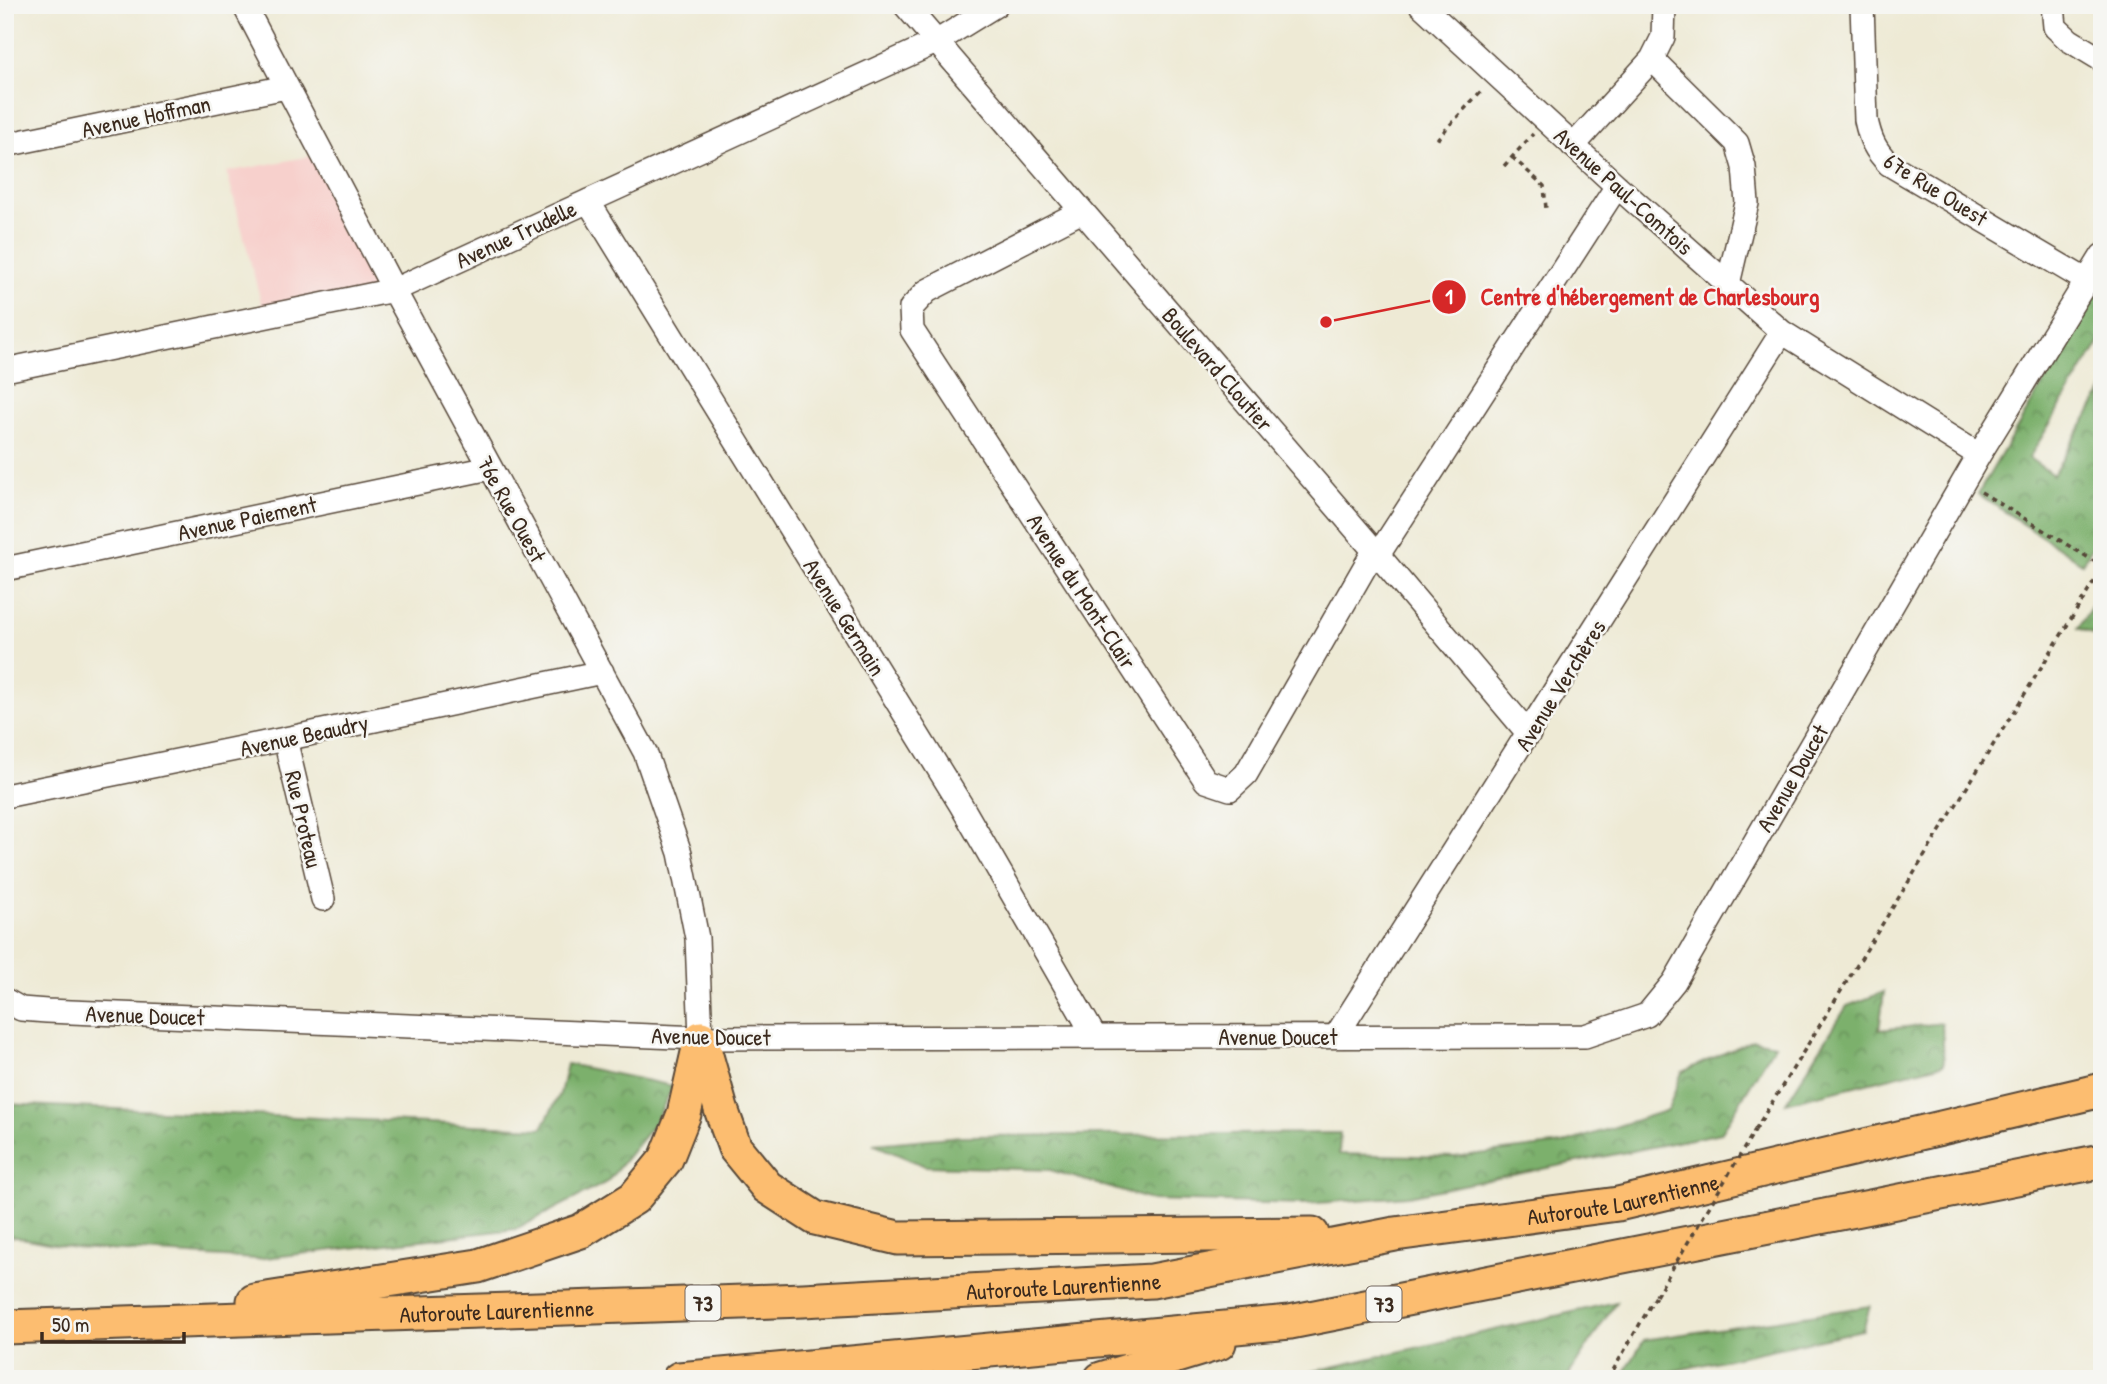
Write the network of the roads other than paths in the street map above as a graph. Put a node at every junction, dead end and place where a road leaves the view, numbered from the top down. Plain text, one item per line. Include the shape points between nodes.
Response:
1 (244, 5) edge
2 (905, 5) edge
3 (996, 5) edge
4 (1664, 5) edge
5 (1863, 5) edge
6 (2053, 5) edge
7 (1431, 8) edge
8 (936, 43) junction
9 (1651, 59) junction
10 (2102, 60) edge
11 (286, 87) junction
12 (5, 145) edge
13 (1573, 146) junction
14 (1617, 186) junction
15 (588, 201) junction
16 (1082, 211) junction
17 (2102, 256) edge
18 (2087, 281) junction
19 (1728, 284) junction
20 (394, 290) junction
21 (1782, 332) junction
22 (5, 370) edge
23 (1979, 455) junction
24 (490, 468) junction
25 (1376, 553) junction
26 (5, 569) edge
27 (602, 672) junction
28 (1529, 734) junction
29 (285, 739) junction
30 (5, 796) edge
31 (323, 899) dead end
32 (10, 1009) edge
33 (1336, 1036) junction
34 (1095, 1037) junction
35 (701, 1038) junction
36 (2102, 1090) edge
37 (2102, 1161) edge
38 (1395, 1234) junction
39 (1290, 1322) junction
40 (112, 1324) junction
41 (5, 1327) edge
42 (679, 1379) edge
43 (1101, 1379) edge

1 - 11 street, 76e Rue Ouest
2 - 8 street, Boulevard Cloutier
3 - 8 street, Avenue Trudelle
4 - 9 street via 1663,37
5 - 18 street, 67e Rue Ouest via 1866,120 1876,151 1889,164
6 - 10 street via 2055,27
7 - 13 street, Avenue Paul-Comtois
8 - 15 street, Avenue Trudelle
8 - 16 street, Boulevard Cloutier
9 - 13 street
9 - 19 street via 1737,143 1747,203
11 - 12 street, Avenue Hoffman
11 - 20 street, 76e Rue Ouest
13 - 14 street, Avenue Paul-Comtois
14 - 19 street, Avenue Paul-Comtois
14 - 25 street, Avenue du Mont-Clair
15 - 20 street, Avenue Trudelle
15 - 34 street, Avenue Germain via 961,805
16 - 25 street, Boulevard Cloutier
16 - 25 street, Avenue du Mont-Clair via 928,291 911,308 912,330 1206,781 1230,789 1246,774
17 - 18 street, Avenue Doucet
18 - 23 street, Avenue Doucet
19 - 21 street, Avenue Paul-Comtois
20 - 22 street, Avenue Trudelle
20 - 24 street, 76e Rue Ouest
21 - 23 street, Avenue Paul-Comtois
21 - 28 street, Avenue Verchères
23 - 33 street, Avenue Doucet via 1674,982 1647,1016 1585,1036
24 - 26 street, Avenue Paiement
24 - 27 street, 76e Rue Ouest
25 - 28 street, Boulevard Cloutier
27 - 29 street, Avenue Beaudry
27 - 35 street, 76e Rue Ouest via 645,752 680,853 697,938
28 - 33 street, Avenue Verchères
29 - 30 street, Avenue Beaudry
29 - 31 street, Rue Proteau
32 - 35 street, Avenue Doucet
33 - 34 street, Avenue Doucet
34 - 35 street, Avenue Doucet
35 - 38 highway via 735,1148 767,1187 816,1218 898,1238
35 - 40 highway via 684,1114 666,1159 634,1198 581,1231 478,1266
36 - 38 highway, Autoroute Laurentienne / 73 via 1618,1204
37 - 39 highway, 73
38 - 40 highway, Autoroute Laurentienne / 73 via 1152,1281 803,1300
39 - 42 highway, 73
39 - 43 highway
40 - 41 highway, Autoroute Laurentienne / 73

